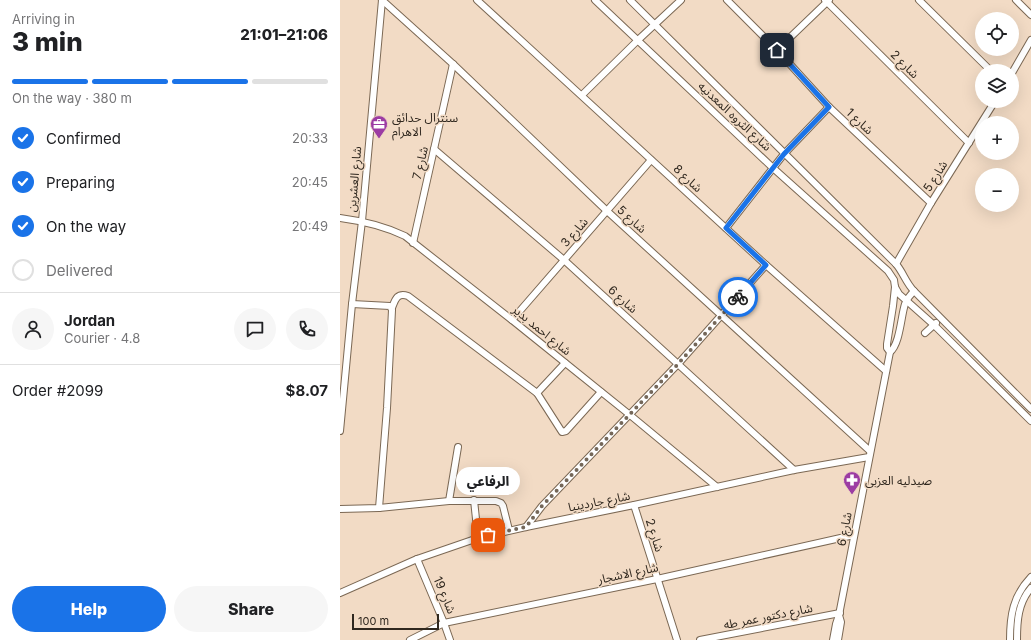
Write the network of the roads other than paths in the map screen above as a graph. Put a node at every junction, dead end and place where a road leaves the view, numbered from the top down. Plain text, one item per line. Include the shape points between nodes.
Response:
1 (382, 0) edge
2 (477, 0) edge
3 (595, 0) edge
4 (630, 0) edge
5 (681, 0) edge
6 (728, 0) edge
7 (919, 0) edge
8 (1016, 0) edge
9 (827, 1) edge
10 (1031, 15) edge
11 (655, 24) junction
12 (638, 40) junction
13 (1031, 40) edge
14 (777, 50) junction
15 (453, 64) junction
16 (984, 64) edge
17 (1017, 64) edge
18 (582, 95) junction
19 (829, 107) junction
20 (991, 108) edge
21 (969, 143) junction
22 (434, 149) junction
23 (784, 154) junction
24 (652, 160) junction
25 (773, 168) junction
26 (931, 203) junction
27 (607, 211) junction
28 (340, 218) edge
29 (362, 221) junction
30 (726, 228) junction
31 (413, 243) junction
32 (564, 260) junction
33 (896, 264) junction
34 (766, 265) junction
35 (895, 287) junction
36 (914, 291) junction
37 (906, 301) junction
38 (352, 304) junction
39 (392, 308) junction
40 (722, 316) junction
41 (941, 318) junction
42 (512, 320) junction
43 (934, 325) junction
44 (925, 333) dead end
45 (890, 352) junction
46 (565, 363) junction
47 (678, 364) junction
48 (886, 371) junction
49 (601, 392) junction
50 (537, 393) junction
51 (1031, 409) edge
52 (341, 415) edge
53 (630, 415) junction
54 (1031, 421) edge
55 (340, 430) edge
56 (458, 447) dead end
57 (870, 454) junction
58 (794, 470) junction
59 (717, 487) junction
60 (474, 500) junction
61 (449, 501) junction
62 (634, 505) junction
63 (379, 508) junction
64 (340, 509) edge
65 (526, 527) junction
66 (509, 530) junction
67 (854, 535) junction
68 (478, 538) junction
69 (417, 559) junction
70 (1031, 577) edge
71 (657, 579) junction
72 (1031, 588) edge
73 (340, 593) edge
74 (840, 614) junction
75 (444, 623) junction
76 (410, 640) edge
77 (450, 640) edge
78 (677, 640) edge
79 (700, 640) edge
80 (833, 640) edge
81 (838, 640) edge
82 (1010, 640) edge
83 (1017, 640) edge

1 - 15 street, شارع 5
1 - 29 street, شارع العشرين
2 - 18 street, شارع 8
3 - 12 street, شارع الثروه المعدنيه
4 - 11 street, شارع الثروه المعدنيه
5 - 11 street
6 - 14 street, شارع 1
7 - 16 street
8 - 10 street
9 - 14 street
9 - 21 street, شارع 2
11 - 12 street
11 - 23 street, شارع الثروه المعدنيه
12 - 18 street
12 - 25 street, شارع الثروه المعدنيه
13 - 17 street
14 - 19 street, شارع 1
15 - 22 street, شارع 7
15 - 27 street, شارع 5
18 - 24 street, شارع 8
19 - 23 street
19 - 26 street, شارع 1
20 - 21 street, شارع 5
21 - 26 street, شارع 5
22 - 31 street, شارع 7
22 - 32 street, شارع 6
23 - 25 street
23 - 33 street, شارع الثروه المعدنيه
24 - 27 street, شارع 3
24 - 30 street, شارع 8
25 - 30 street
25 - 35 street, شارع الثروه المعدنيه via 888,271
26 - 33 street, شارع 5
27 - 32 street, شارع 3
27 - 40 street, شارع 5
28 - 29 street, شارع احمد بدير
29 - 31 street, شارع احمد بدير via 396,232
29 - 38 street, شارع العشرين
30 - 34 street, شارع 8
31 - 42 street, شارع احمد بدير
32 - 42 street, شارع 3
32 - 47 street, شارع 6
33 - 36 street, شارع الثروه المعدنيه
34 - 40 street
34 - 48 street, شارع 8
35 - 37 street, شارع الثروه المعدنيه
35 - 45 street, شارع 6 via 886,344
36 - 37 street, شارع 6
36 - 41 street, شارع الثروه المعدنيه
37 - 43 street, شارع الثروه المعدنيه
37 - 45 street, شارع 6 via 896,346
38 - 39 street
38 - 52 street, شارع العشرين
39 - 50 street via 399,296 408,296
39 - 63 street
40 - 47 street
40 - 57 street, شارع 5
41 - 43 street
41 - 51 street, شارع الثروه المعدنيه
42 - 46 street, شارع احمد بدير
43 - 44 street
43 - 54 street, شارع الثروه المعدنيه
45 - 48 street, شارع 6
46 - 49 street, شارع احمد بدير
46 - 50 street
47 - 53 street
47 - 58 street, شارع 6
48 - 57 street, شارع 6
49 - 50 street via 563,432 560,432
49 - 53 street, شارع احمد بدير
52 - 55 street, شارع العشرين
53 - 59 street, شارع احمد بدير
53 - 65 street via 542,506
56 - 61 street
57 - 58 street, شارع جاردينيا
57 - 67 street, شارع 6
58 - 59 street, شارع جاردينيا
59 - 62 street, شارع جاردينيا
60 - 61 street
60 - 66 street via 501,503
60 - 68 street
61 - 63 street
62 - 65 street, شارع جاردينيا
62 - 71 street, شارع 2
63 - 64 street
65 - 66 street, شارع جاردينيا
66 - 68 street, شارع جاردينيا
67 - 71 street, شارع الاشجار
67 - 74 street, شارع 6
68 - 69 street, شارع جاردينيا
69 - 73 street, شارع جاردينيا
69 - 75 street, شارع 19
70 - 82 street via 1019,592 1014,605 1010,619
71 - 75 street, شارع الاشجار
71 - 78 street, شارع 2
72 - 83 street via 1019,609
74 - 79 street, شارع دكتور عمر طه
74 - 80 street, شارع 6
74 - 81 street, شارع 6
75 - 76 street, شارع الاشجار
75 - 77 street, شارع 19

